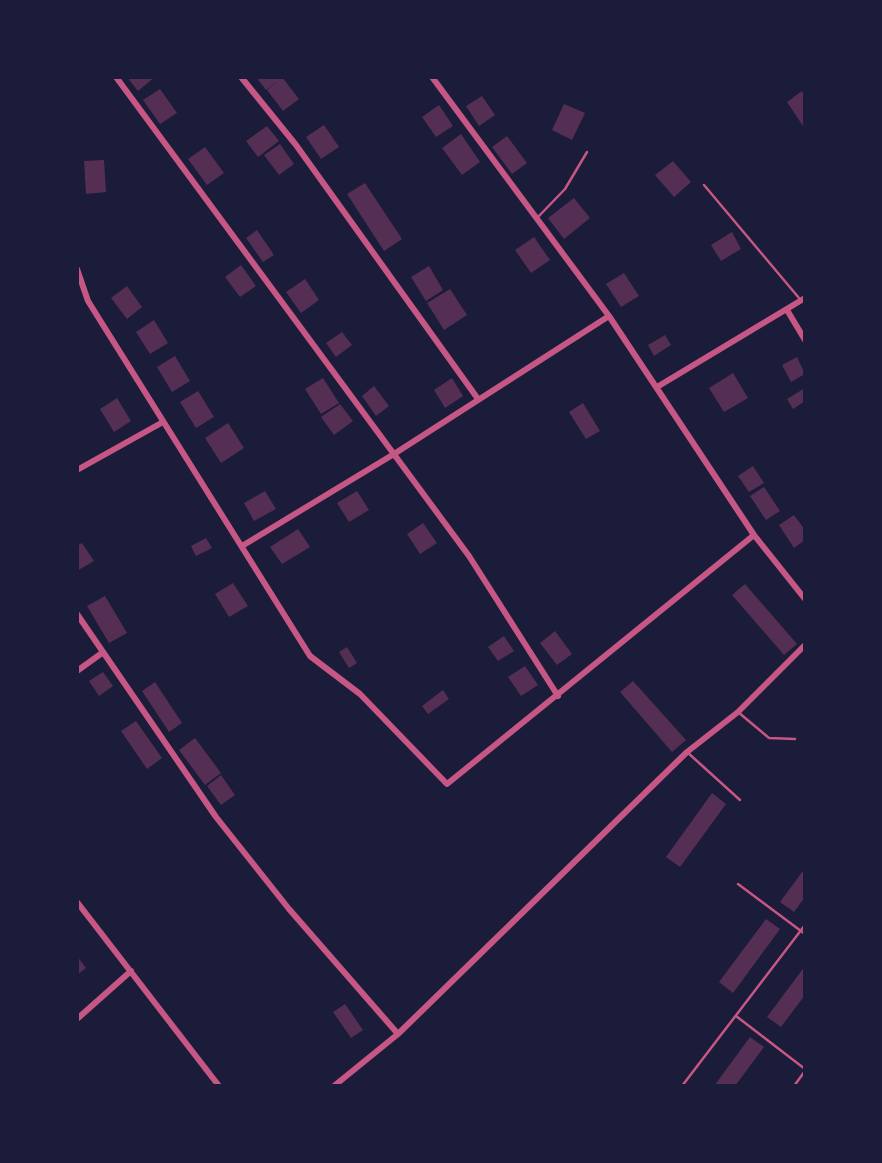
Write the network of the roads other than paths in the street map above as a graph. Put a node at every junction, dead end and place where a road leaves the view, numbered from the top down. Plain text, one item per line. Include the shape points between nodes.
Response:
1 (116, 77) edge
2 (241, 77) edge
3 (432, 77) edge
4 (587, 152) dead end
5 (704, 185) dead end
6 (536, 219) junction
7 (77, 269) edge
8 (803, 300) edge
9 (788, 310) junction
10 (609, 316) junction
11 (805, 340) edge
12 (657, 387) junction
13 (478, 399) junction
14 (163, 422) junction
15 (394, 454) junction
16 (77, 470) edge
17 (754, 536) junction
18 (242, 546) junction
19 (805, 599) edge
20 (77, 614) edge
21 (805, 645) edge
22 (102, 653) junction
23 (77, 671) edge
24 (558, 696) junction
25 (737, 712) junction
26 (795, 738) dead end
27 (687, 752) junction
28 (740, 800) dead end
29 (738, 884) dead end
30 (77, 902) edge
31 (805, 925) edge
32 (800, 931) junction
33 (805, 934) edge
34 (131, 971) junction
35 (736, 1016) junction
36 (77, 1019) edge
37 (398, 1034) junction
38 (805, 1070) edge
39 (219, 1086) edge
40 (334, 1086) edge
41 (682, 1086) edge
42 (794, 1086) edge

1 - 15 street
2 - 13 street via 296,145
3 - 6 street
4 - 6 lane via 565,189
5 - 8 lane
6 - 10 street
7 - 14 street via 88,301
8 - 9 street
9 - 11 street
9 - 12 street
10 - 12 street
10 - 13 street
12 - 17 street
13 - 15 street
14 - 16 street
14 - 18 street
15 - 18 street
15 - 24 street via 469,556
17 - 19 street
17 - 24 street
18 - 24 street via 310,656 360,694 447,784
20 - 22 street
21 - 25 street
22 - 23 street
22 - 37 street via 216,817
25 - 26 lane via 769,738
25 - 27 street
27 - 28 lane
27 - 37 street
29 - 32 lane
30 - 34 street
31 - 32 lane
32 - 33 lane
32 - 35 lane
34 - 36 street
34 - 39 street
35 - 38 lane
35 - 41 lane
37 - 40 street
38 - 42 lane

